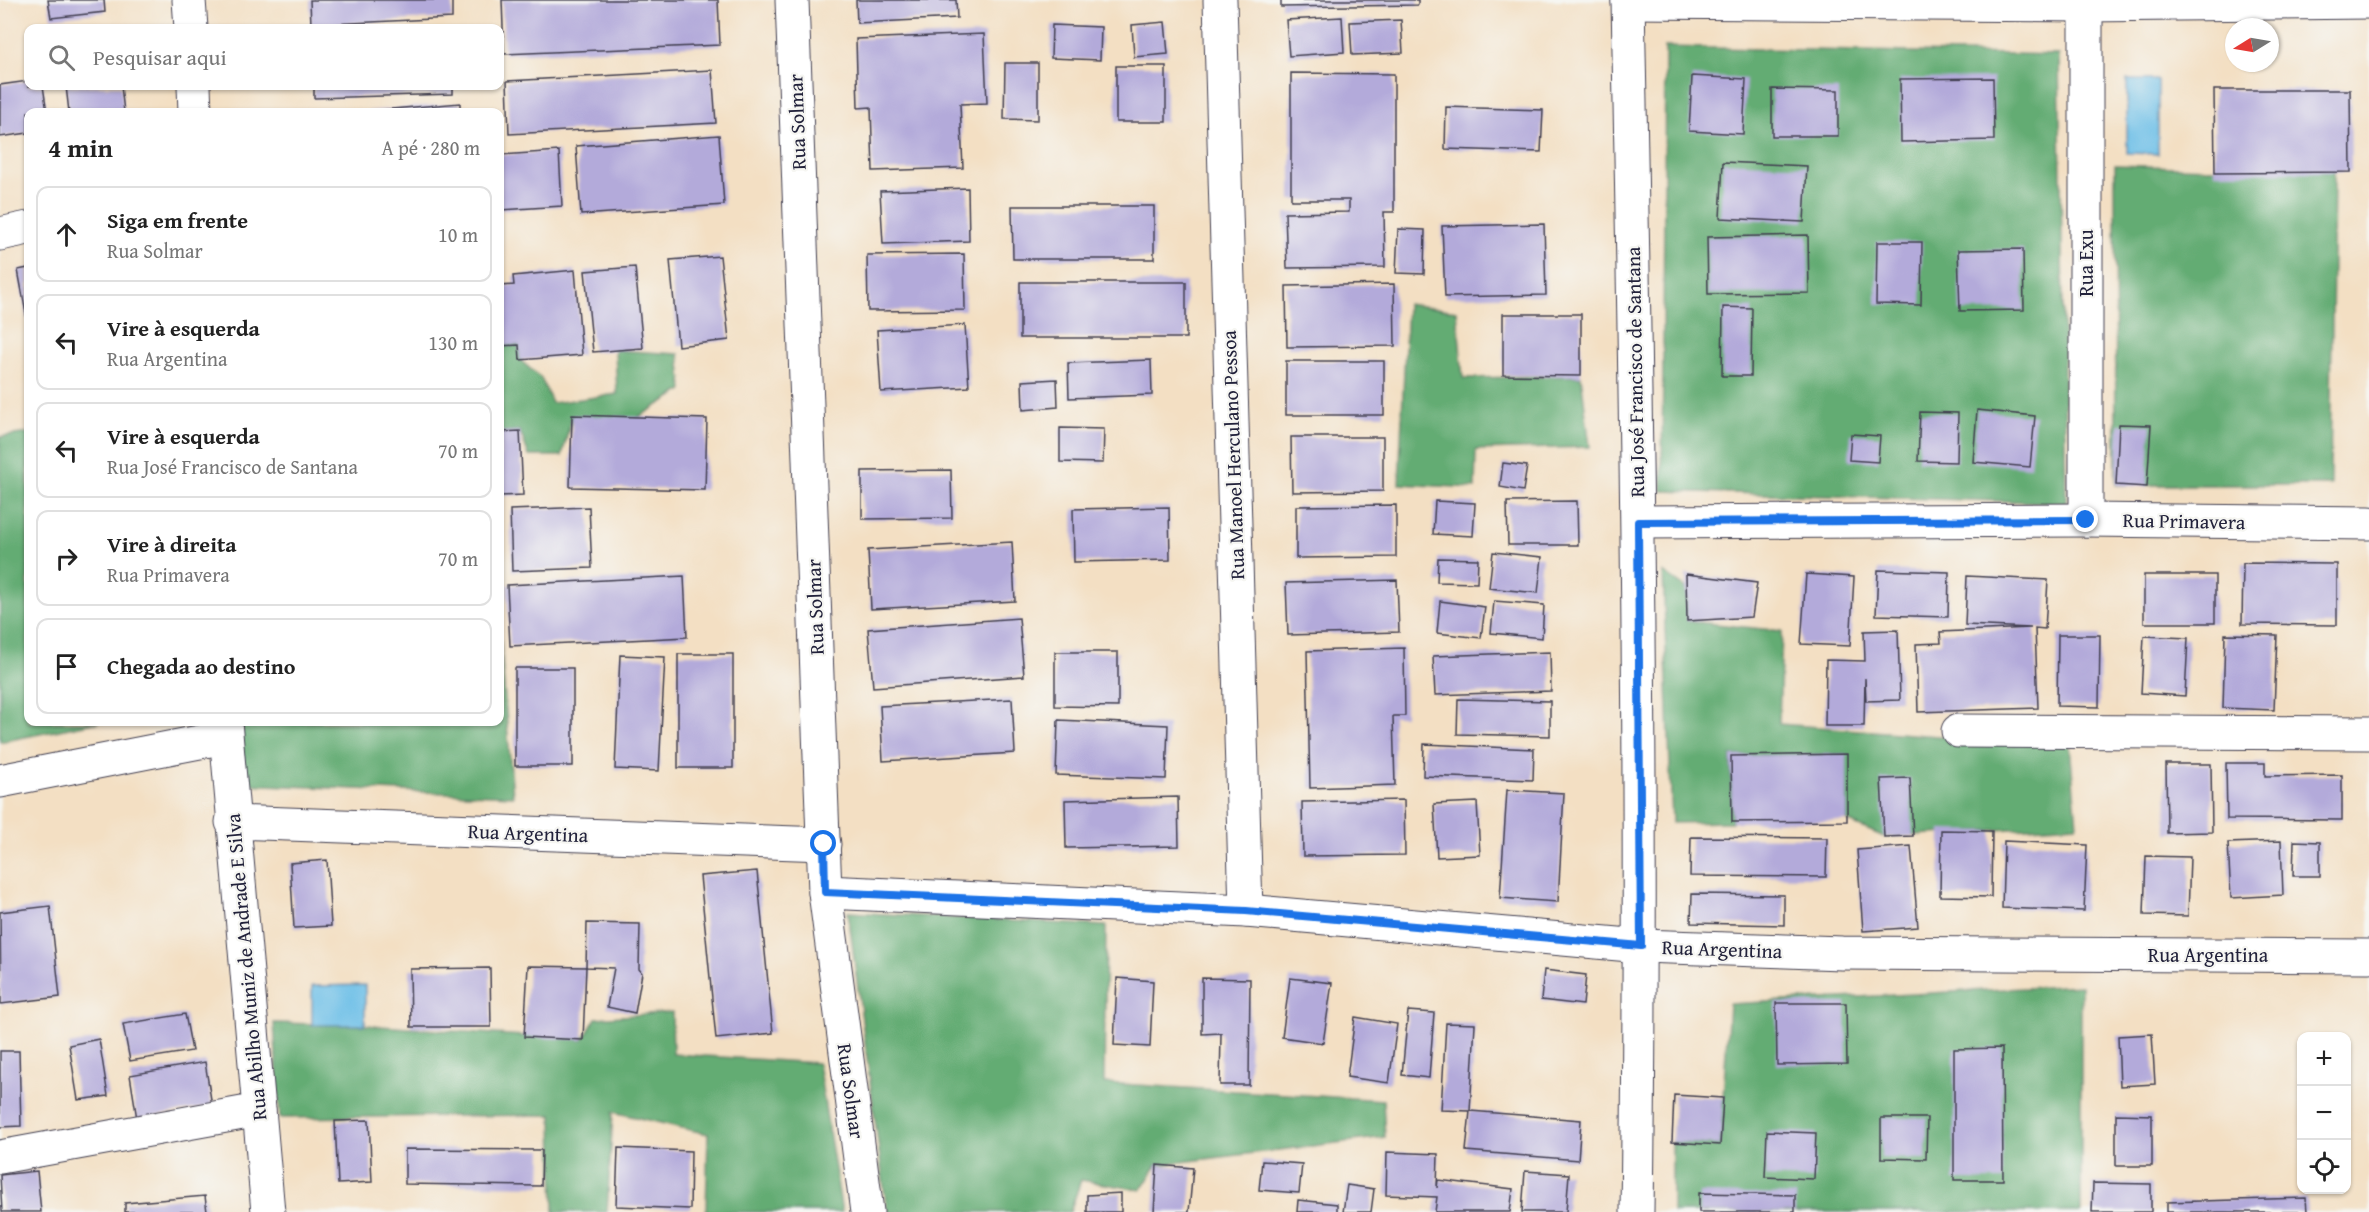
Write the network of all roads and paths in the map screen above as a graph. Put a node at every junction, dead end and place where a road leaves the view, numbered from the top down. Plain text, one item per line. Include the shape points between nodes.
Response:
1 (189, 0) edge
2 (792, 0) edge
3 (1220, 0) edge
4 (1628, 1) edge
5 (2369, 2) edge
6 (2086, 5) junction
7 (191, 24) edge
8 (194, 90) edge
9 (195, 108) edge
10 (24, 229) edge
11 (0, 234) edge
12 (2086, 520) junction
13 (1638, 522) junction
14 (2369, 523) edge
15 (225, 729) edge
16 (1958, 731) dead end
17 (2369, 733) edge
18 (0, 781) edge
19 (232, 822) junction
20 (824, 844) junction
21 (825, 892) junction
22 (1246, 911) junction
23 (1641, 946) junction
24 (2369, 956) edge
25 (259, 1110) junction
26 (0, 1157) edge
27 (268, 1212) edge
28 (867, 1212) edge
29 (1637, 1212) edge

1 - 7 street
2 - 20 street, Rua Solmar
3 - 22 street, Rua Manoel Herculano Pessoa
4 - 6 street
4 - 13 street, Rua José Francisco de Santana
5 - 6 street
6 - 12 street, Rua Exu
8 - 9 street
10 - 11 street
12 - 13 street, Rua Primavera
12 - 14 street, Rua Primavera
13 - 23 street, Rua José Francisco de Santana
15 - 18 street
15 - 19 street, Rua Abilho Muniz de Andrade E Silva
16 - 17 street
19 - 20 street, Rua Argentina
19 - 25 street, Rua Abilho Muniz de Andrade E Silva
20 - 21 street, Rua Solmar
21 - 22 street, Rua Argentina
21 - 28 street, Rua Solmar
22 - 23 street, Rua Argentina
23 - 24 street, Rua Argentina via 1842,953
23 - 29 street, Rua José Francisco de Santana
25 - 26 street
25 - 27 street, Rua Abilho Muniz de Andrade E Silva

